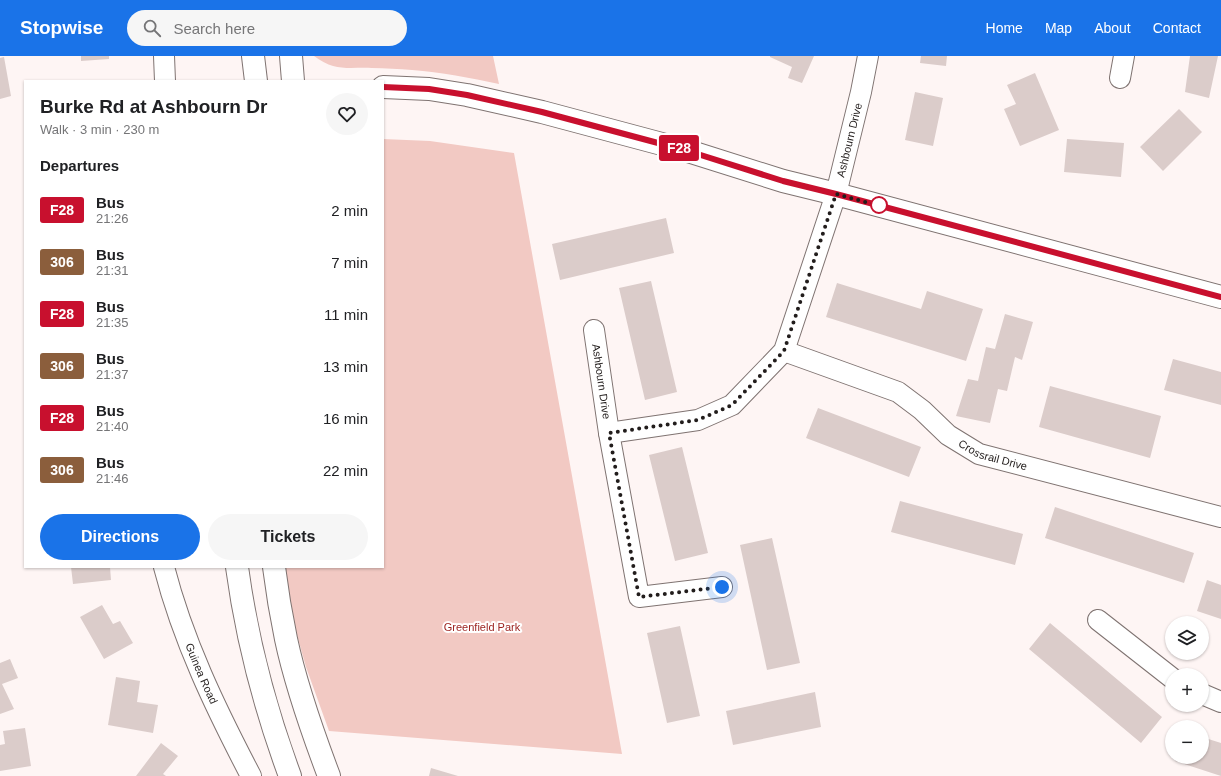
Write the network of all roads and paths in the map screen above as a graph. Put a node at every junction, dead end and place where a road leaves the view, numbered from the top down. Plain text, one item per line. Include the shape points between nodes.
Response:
1 (164, 56) edge
2 (253, 56) edge
3 (291, 56) edge
4 (868, 56) edge
5 (1124, 56) edge
6 (1120, 78) dead end
7 (165, 80) edge
8 (256, 80) edge
9 (293, 80) edge
10 (384, 87) edge
11 (836, 194) junction
12 (1221, 297) edge
13 (594, 330) dead end
14 (784, 351) junction
15 (609, 433) junction
16 (1221, 517) edge
17 (164, 568) edge
18 (237, 568) edge
19 (274, 568) edge
20 (722, 587) dead end
21 (1098, 620) dead end
22 (1165, 673) edge
23 (1209, 697) edge
24 (1221, 702) edge
25 (251, 776) edge
26 (290, 776) edge
27 (329, 776) edge

1 - 7 street
2 - 8 main road
3 - 9 main road
4 - 11 street, Ashbourn Drive
5 - 6 street
10 - 11 main road via 429,89 534,110
11 - 12 main road
11 - 14 street, Ashbourn Drive
13 - 15 street, Ashbourn Drive
14 - 15 street, Ashbourn Drive via 732,405 698,420
14 - 16 street, Crossrail Drive via 898,392 948,434 979,454
15 - 20 street, Ashbourn Drive via 639,597
17 - 25 street, Guinea Road via 191,652 217,711
18 - 26 main road via 250,648 260,689
19 - 27 main road via 286,640 296,679
21 - 22 street
23 - 24 street

